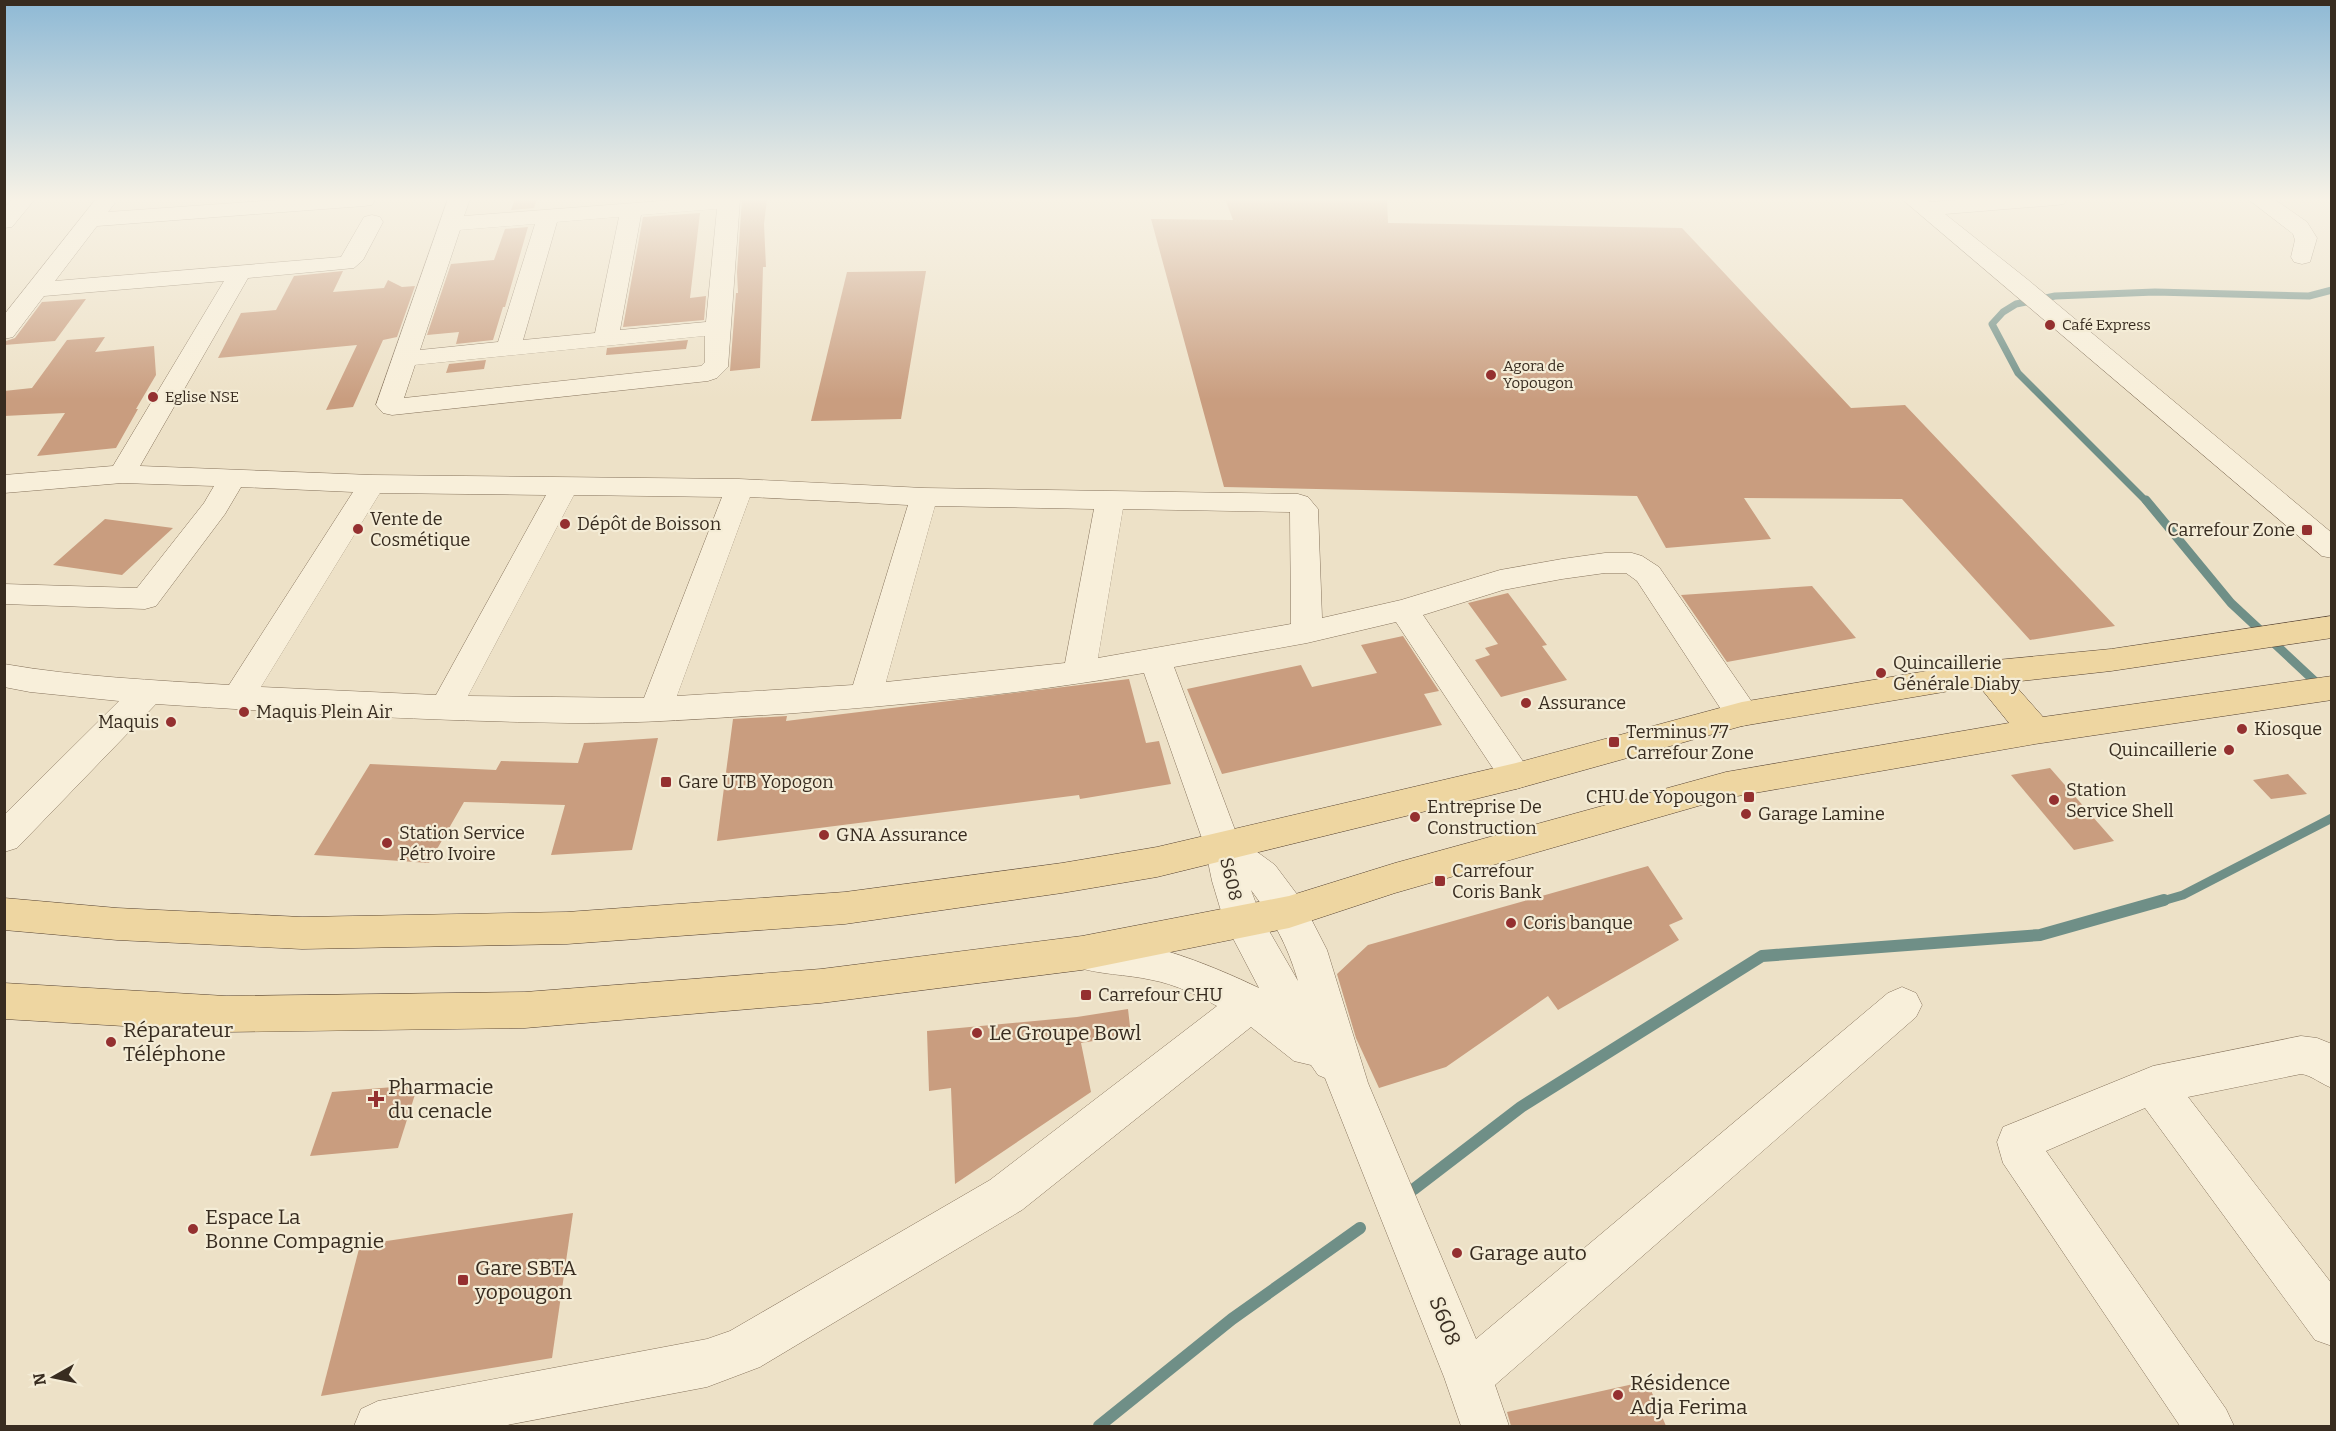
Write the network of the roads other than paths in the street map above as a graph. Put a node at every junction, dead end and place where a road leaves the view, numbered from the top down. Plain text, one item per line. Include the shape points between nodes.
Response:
1 (56, 266) edge
2 (310, 266) edge
3 (435, 266) edge
4 (533, 266) edge
5 (620, 266) edge
6 (723, 266) edge
7 (1995, 266) edge
8 (241, 271) junction
9 (37, 291) junction
10 (717, 328) junction
11 (4, 332) edge
12 (606, 339) junction
13 (508, 349) junction
14 (403, 359) junction
15 (122, 474) junction
16 (232, 479) junction
17 (4, 484) edge
18 (372, 484) junction
19 (564, 487) junction
20 (739, 488) junction
21 (924, 497) junction
22 (1110, 500) junction
23 (2331, 549) edge
24 (4, 594) edge
25 (1404, 610) junction
26 (2331, 627) edge
27 (1307, 632) junction
28 (1155, 660) junction
29 (1079, 673) junction
30 (1986, 673) junction
31 (4, 675) edge
32 (2331, 688) edge
33 (148, 692) junction
34 (866, 696) junction
35 (238, 697) junction
36 (447, 707) junction
37 (656, 710) junction
38 (1742, 714) junction
39 (2035, 731) junction
40 (1516, 776) junction
41 (4, 838) edge
42 (1223, 847) junction
43 (1288, 912) junction
44 (4, 914) edge
45 (1243, 921) junction
46 (1082, 953) junction
47 (4, 1001) edge
48 (1251, 1003) junction
49 (1902, 1005) dead end
50 (2331, 1069) edge
51 (1347, 1083) junction
52 (2153, 1085) junction
53 (2331, 1323) edge
54 (1468, 1377) junction
55 (378, 1426) edge
56 (1485, 1426) edge
57 (2209, 1426) edge

1 - 9 street
2 - 8 street
3 - 14 street
4 - 13 street
5 - 12 street
6 - 10 street
7 - 23 street
8 - 9 street
8 - 15 street
9 - 11 street
10 - 12 street
10 - 14 street via 717,362 708,373 392,407
12 - 13 street
13 - 14 street
15 - 16 street
15 - 17 street
16 - 18 street
16 - 24 street via 215,508 145,599
18 - 19 street
18 - 35 street
19 - 20 street
19 - 36 street
20 - 21 street
20 - 37 street
21 - 22 street
21 - 34 street
22 - 27 street via 1302,505
22 - 29 street
25 - 27 street
25 - 38 street via 1500,580 1584,566 1632,563 1648,574
25 - 40 street
26 - 30 main road via 2111,660
27 - 28 street
28 - 29 street
28 - 42 street
29 - 34 street
30 - 38 main road
30 - 39 main road
31 - 33 street
32 - 39 main road
33 - 35 street
33 - 41 street
34 - 37 street
35 - 36 street
36 - 37 street
38 - 40 main road
39 - 43 main road via 1726,785
40 - 42 main road
42 - 43 street, S608 via 1262,876
42 - 44 main road via 1062,878 845,908 567,928 302,933
42 - 45 street, S608
43 - 45 main road
43 - 51 street, S608 via 1308,950
45 - 46 main road
45 - 51 street, S608 via 1280,988
46 - 47 main road via 821,986 525,1010 226,1014
46 - 48 street, S608 via 1154,963 1211,983
48 - 51 street, S608
48 - 55 street via 1006,1196 743,1350 707,1363
49 - 54 street
50 - 52 street via 2317,1057 2301,1055
51 - 54 street, S608
52 - 53 street
52 - 57 street via 2022,1139 2018,1148
54 - 56 street, S608

